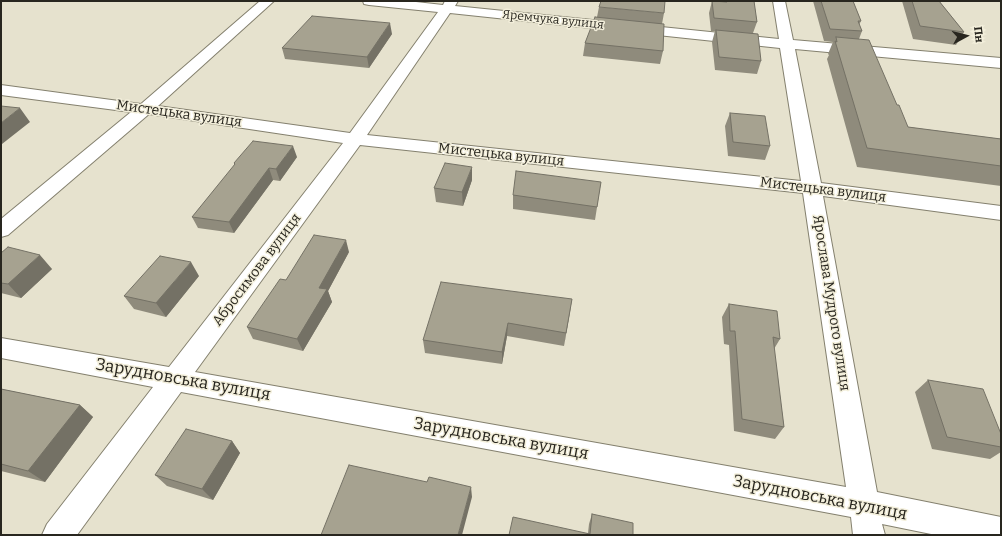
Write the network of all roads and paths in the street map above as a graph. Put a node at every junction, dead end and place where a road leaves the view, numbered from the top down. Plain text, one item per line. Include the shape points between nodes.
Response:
1 (268, 1) edge
2 (368, 1) edge
3 (779, 1) edge
4 (449, 5) edge
5 (787, 44) junction
6 (1001, 63) edge
7 (1, 90) edge
8 (145, 109) junction
9 (355, 139) junction
10 (812, 188) junction
11 (1001, 213) edge
12 (1, 230) edge
13 (1, 348) edge
14 (175, 379) junction
15 (865, 506) junction
16 (1001, 533) edge
17 (58, 535) edge
18 (869, 535) edge

1 - 8 street
2 - 4 street, Яремчука вулиця
3 - 5 street, Ярослава Мудрого вулиця
4 - 5 street, Яремчука вулиця
4 - 9 street, Абросимова вулиця
5 - 6 street, Яремчука вулиця
5 - 10 street, Ярослава Мудрого вулиця
7 - 8 street, Мистецька вулиця
8 - 9 street, Мистецька вулиця
8 - 12 street
9 - 10 street, Мистецька вулиця
9 - 14 street, Абросимова вулиця
10 - 11 street, Мистецька вулиця
10 - 15 street, Ярослава Мудрого вулиця
13 - 14 street, Зарудновська вулиця
14 - 15 street, Зарудновська вулиця
14 - 17 street, Абросимова вулиця
15 - 16 street, Зарудновська вулиця
15 - 18 street, Ярослава Мудрого вулиця

